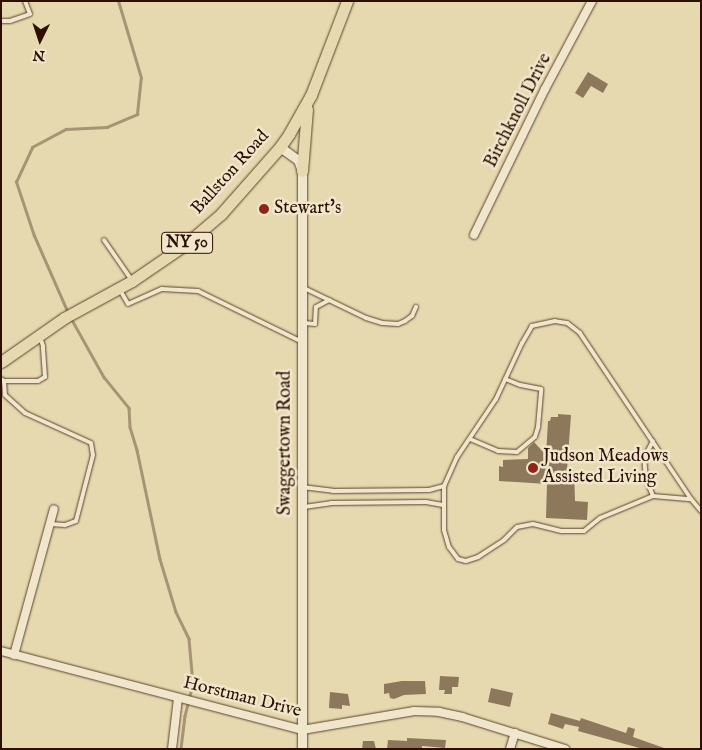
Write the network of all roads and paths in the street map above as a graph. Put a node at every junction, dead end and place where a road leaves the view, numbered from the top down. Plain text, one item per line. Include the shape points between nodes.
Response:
1 (25, 1) edge
2 (347, 1) edge
3 (592, 1) edge
4 (1, 21) edge
5 (311, 95) junction
6 (280, 147) junction
7 (302, 170) junction
8 (474, 235) dead end
9 (104, 240) dead end
10 (132, 281) junction
11 (302, 287) junction
12 (119, 288) junction
13 (329, 300) junction
14 (416, 307) dead end
15 (302, 324) junction
16 (39, 335) junction
17 (302, 342) junction
18 (1, 362) edge
19 (505, 379) junction
20 (2, 380) edge
21 (470, 439) junction
22 (653, 441) junction
23 (444, 486) junction
24 (302, 487) junction
25 (653, 496) junction
26 (691, 499) junction
27 (443, 505) junction
28 (302, 507) junction
29 (54, 509) dead end
30 (701, 511) edge
31 (50, 524) junction
32 (1, 651) edge
33 (14, 655) junction
34 (178, 698) junction
35 (302, 730) junction
36 (515, 733) junction
37 (172, 749) edge
38 (302, 749) edge
39 (510, 749) edge
40 (565, 749) edge

1 - 4 lane via 30,14
2 - 5 main road, Ballston Road / NY 50
3 - 8 street, Birchknoll Drive
5 - 6 main road, Ballston Road / NY 50
5 - 7 main road via 305,114
6 - 7 street via 298,160
6 - 10 main road, Ballston Road / NY 50 via 206,228
7 - 11 street, Swaggertown Road
9 - 10 lane
10 - 12 main road, Ballston Road / NY 50
11 - 13 lane
11 - 15 street, Swaggertown Road
12 - 16 main road, Ballston Road / NY 50
12 - 17 lane via 128,304 162,289 198,291
13 - 14 lane via 366,318 398,324 412,316
13 - 15 lane via 316,307 314,324
15 - 17 street, Swaggertown Road
16 - 18 main road, Ballston Road / NY 50
16 - 20 lane via 43,346 44,377 38,381
17 - 24 street, Swaggertown Road
19 - 21 lane
19 - 21 lane via 541,389 535,437 517,452 498,451
19 - 22 lane via 532,326 555,321 568,323 580,333
20 - 31 lane via 5,394 26,413 91,443 93,455 76,521 65,525
21 - 23 lane via 457,457
22 - 25 lane via 644,458 646,479
22 - 26 lane
23 - 24 lane via 429,490 333,491
23 - 27 lane
24 - 28 street, Swaggertown Road
25 - 26 lane
25 - 27 lane via 600,518 584,531 562,531 533,524 517,528 478,557 466,561 458,559 449,547 444,530
26 - 30 lane
27 - 28 lane via 426,502 330,503
28 - 35 street, Swaggertown Road
29 - 31 street
31 - 33 street
32 - 33 street, Horstman Drive
33 - 34 street, Horstman Drive
34 - 35 street, Horstman Drive
34 - 37 street
35 - 36 street, Horstman Drive via 414,711 462,716
35 - 38 street, Swaggertown Road
36 - 39 street
36 - 40 street, Horstman Drive

